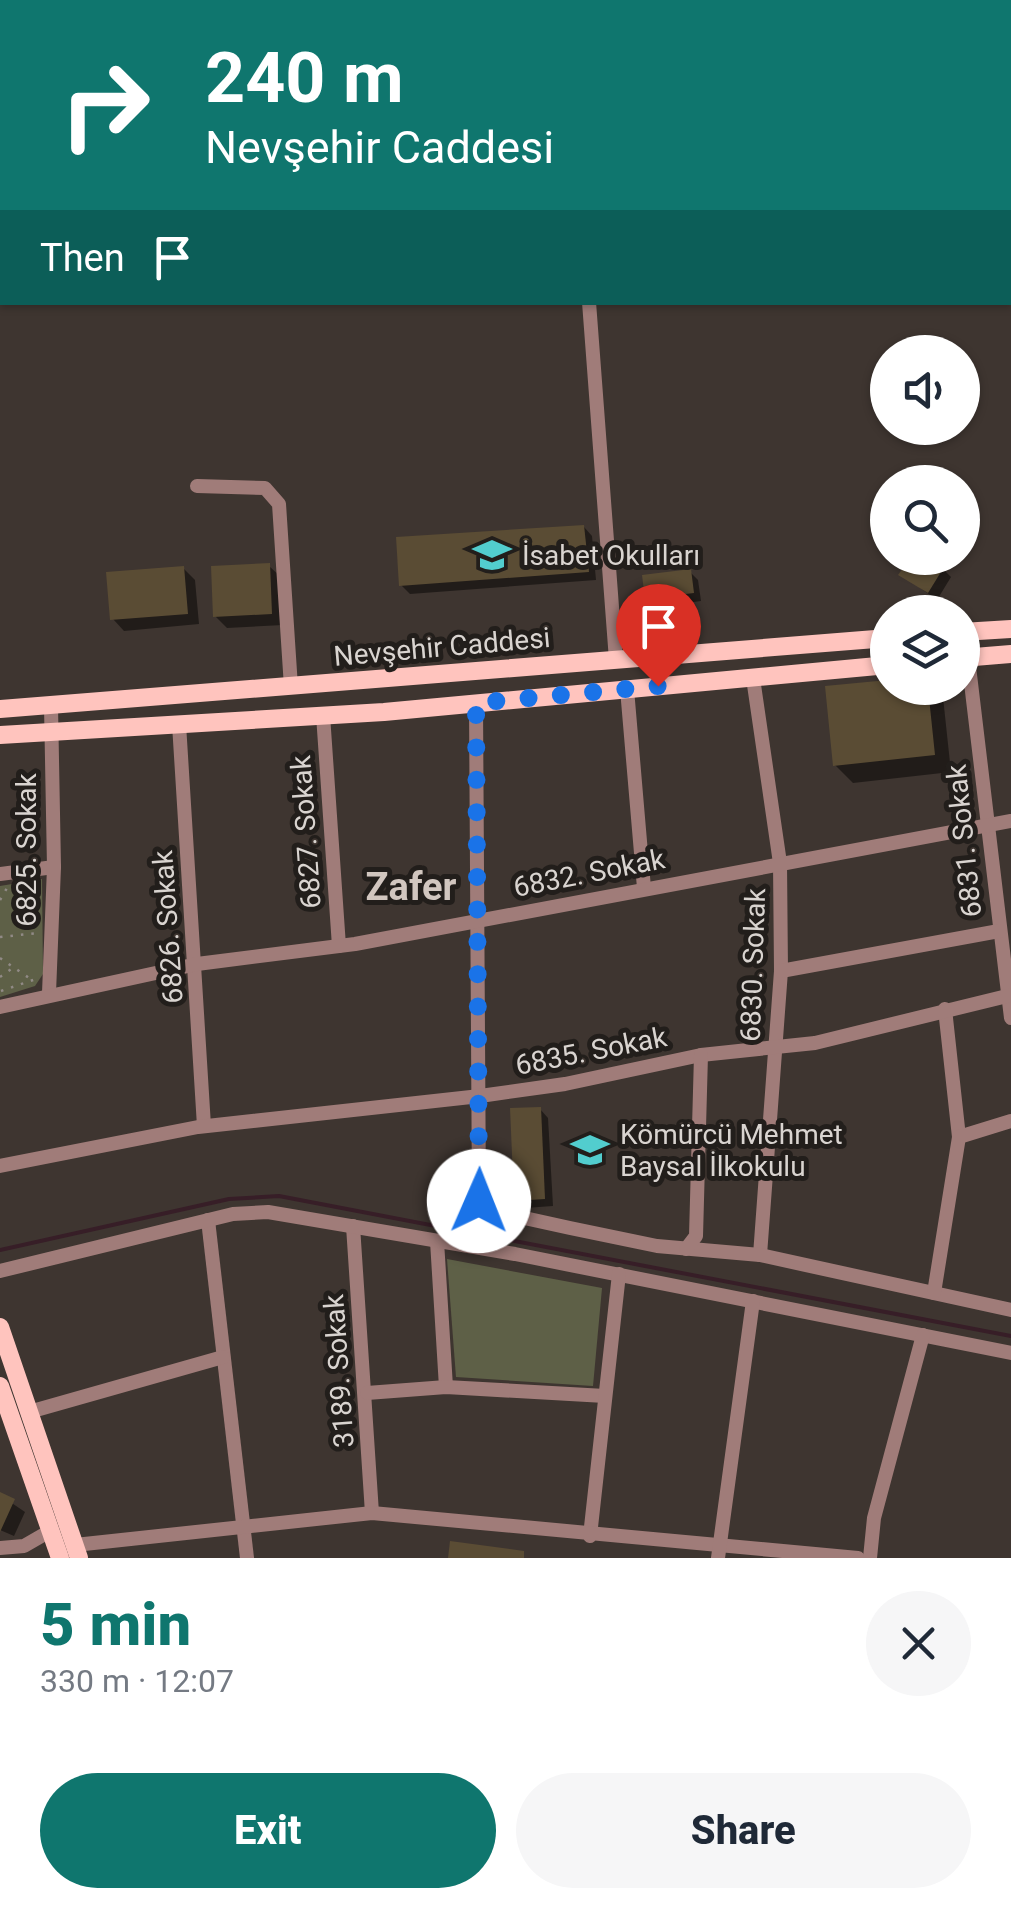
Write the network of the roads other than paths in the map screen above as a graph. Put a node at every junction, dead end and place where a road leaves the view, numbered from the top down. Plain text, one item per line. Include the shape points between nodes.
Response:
1 (590, 305) edge
2 (196, 486) dead end
3 (1011, 629) edge
4 (980, 631) edge
5 (870, 639) edge
6 (1011, 654) edge
7 (980, 657) edge
8 (616, 660) junction
9 (870, 667) edge
10 (753, 678) junction
11 (291, 687) junction
12 (626, 689) junction
13 (476, 703) junction
14 (972, 705) edge
15 (51, 706) junction
16 (0, 709) edge
17 (323, 716) junction
18 (179, 724) junction
19 (49, 732) junction
20 (0, 735) edge
21 (1011, 821) edge
22 (988, 824) junction
23 (780, 863) junction
24 (54, 867) junction
25 (4, 881) edge
26 (644, 888) junction
27 (476, 920) junction
28 (1000, 932) junction
29 (339, 946) junction
30 (197, 964) junction
31 (781, 971) junction
32 (49, 993) junction
33 (1009, 995) edge
34 (0, 1006) edge
35 (945, 1010) junction
36 (1011, 1018) edge
37 (776, 1049) junction
38 (701, 1055) junction
39 (480, 1096) junction
40 (1011, 1120) edge
41 (204, 1126) junction
42 (959, 1137) junction
43 (0, 1166) edge
44 (208, 1220) junction
45 (353, 1226) junction
46 (437, 1240) junction
47 (686, 1249) junction
48 (760, 1255) junction
49 (0, 1271) edge
50 (619, 1274) junction
51 (934, 1293) junction
52 (753, 1301) junction
53 (1011, 1310) edge
54 (0, 1327) edge
55 (922, 1335) junction
56 (1011, 1353) edge
57 (223, 1357) junction
58 (0, 1386) edge
59 (446, 1387) junction
60 (367, 1392) junction
61 (605, 1396) junction
62 (29, 1412) junction
63 (372, 1513) junction
64 (241, 1529) junction
65 (50, 1531) junction
66 (590, 1536) junction
67 (0, 1548) edge
68 (77, 1552) edge
69 (718, 1553) edge
70 (60, 1558) edge
71 (246, 1558) edge
72 (858, 1558) edge
73 (870, 1558) edge

1 - 8 street
2 - 11 street via 265,488 279,504
3 - 4 main road
5 - 8 main road, Nevşehir Caddesi
6 - 7 main road
8 - 11 main road, Nevşehir Caddesi
9 - 10 main road
10 - 12 main road
10 - 23 street, 6830. Sokak
11 - 15 main road, Nevşehir Caddesi
12 - 13 main road
12 - 26 street
13 - 17 main road
13 - 27 street
14 - 22 street, 6831. Sokak
15 - 16 main road, Nevşehir Caddesi
15 - 19 street, 6825. Sokak
17 - 18 main road
17 - 29 street, 6827. Sokak
18 - 19 main road
18 - 30 street, 6826. Sokak
19 - 20 main road
19 - 24 street, 6825. Sokak
21 - 22 street, 6832. Sokak
22 - 23 street, 6832. Sokak
22 - 28 street, 6831. Sokak
23 - 26 street, 6832. Sokak
23 - 31 street, 6830. Sokak
24 - 25 street
24 - 32 street, 6825. Sokak
26 - 27 street, 6832. Sokak
27 - 29 street, 6832. Sokak
27 - 39 street
28 - 31 street
28 - 33 street, 6831. Sokak
29 - 30 street, 6832. Sokak
30 - 32 street, 6832. Sokak
30 - 41 street, 6826. Sokak
31 - 37 street, 6830. Sokak
32 - 34 street, 6832. Sokak
33 - 35 street, 6835. Sokak
33 - 36 street, 6831. Sokak
35 - 37 street, 6835. Sokak
35 - 42 street
37 - 38 street, 6835. Sokak
37 - 48 street, 6830. Sokak
38 - 39 street, 6835. Sokak
38 - 47 street via 696,1236
39 - 41 street, 6835. Sokak
39 - 47 street via 479,1201 502,1213
40 - 42 street
41 - 43 street, 6835. Sokak
42 - 51 street
44 - 45 street via 268,1212
44 - 49 street
44 - 57 street
45 - 46 street
45 - 60 street, 3189. Sokak
46 - 50 street
46 - 59 street
47 - 48 street
48 - 51 street
50 - 52 street
50 - 61 street
51 - 53 street
52 - 55 street
52 - 69 street
54 - 62 main road
55 - 56 street
55 - 73 street via 874,1518
57 - 62 street
57 - 64 street
58 - 65 main road
59 - 60 street
59 - 61 street
60 - 63 street, 3189. Sokak
61 - 66 street
62 - 68 main road
63 - 64 street
63 - 66 street
64 - 68 street
64 - 71 street
65 - 67 street via 24,1546
65 - 70 main road
66 - 69 street
69 - 72 street

